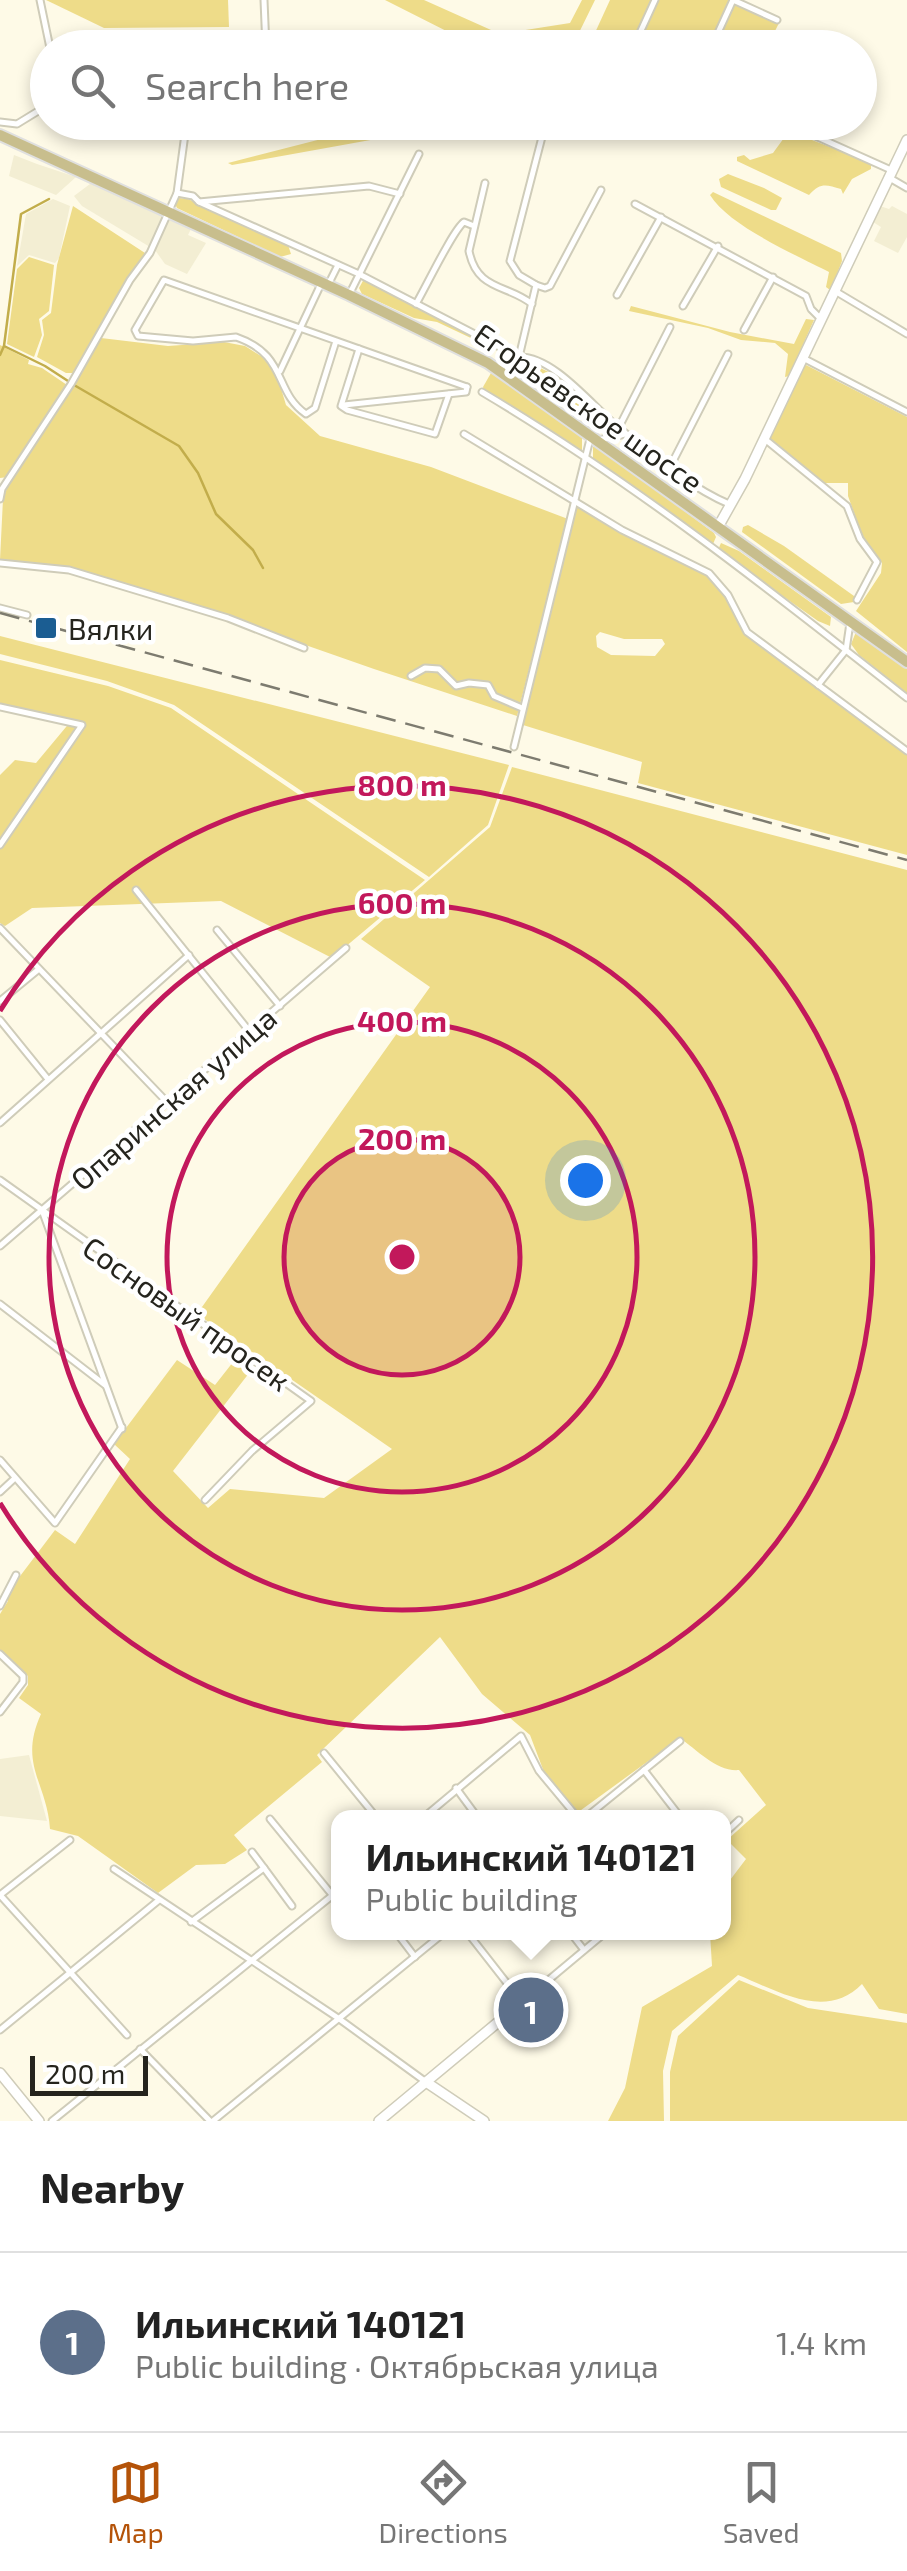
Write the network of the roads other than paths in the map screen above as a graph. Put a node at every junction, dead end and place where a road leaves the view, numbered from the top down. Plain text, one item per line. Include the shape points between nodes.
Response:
1 (40, 0) edge
2 (264, 0) edge
3 (654, 0) edge
4 (733, 0) edge
5 (778, 20) dead end
6 (46, 30) edge
7 (265, 30) edge
8 (641, 30) edge
9 (719, 30) edge
10 (30, 116) edge
11 (0, 122) edge
12 (0, 135) edge
13 (182, 140) edge
14 (541, 140) edge
15 (821, 140) edge
16 (907, 140) edge
17 (419, 154) dead end
18 (890, 174) junction
19 (485, 183) dead end
20 (907, 188) edge
21 (601, 190) dead end
22 (177, 193) junction
23 (400, 194) junction
24 (199, 202) junction
25 (635, 204) dead end
26 (169, 212) junction
27 (661, 216) junction
28 (474, 226) junction
29 (718, 246) junction
30 (298, 247) junction
31 (338, 265) junction
32 (290, 269) junction
33 (359, 274) junction
34 (773, 277) junction
35 (325, 284) junction
36 (536, 285) junction
37 (835, 291) junction
38 (350, 295) junction
39 (617, 295) dead end
40 (416, 304) junction
41 (532, 304) junction
42 (683, 306) dead end
43 (821, 319) junction
44 (670, 326) dead end
45 (300, 328) junction
46 (744, 330) dead end
47 (907, 334) edge
48 (336, 342) junction
49 (359, 348) junction
50 (728, 354) dead end
51 (519, 357) junction
52 (803, 358) junction
53 (280, 372) junction
54 (504, 373) junction
55 (482, 392) dead end
56 (449, 394) junction
57 (341, 406) junction
58 (907, 412) edge
59 (619, 428) junction
60 (464, 434) dead end
61 (627, 434) junction
62 (595, 437) junction
63 (764, 438) junction
64 (587, 458) junction
65 (670, 467) junction
66 (0, 499) edge
67 (575, 502) junction
68 (732, 505) junction
69 (718, 528) junction
70 (0, 562) edge
71 (857, 600) dead end
72 (0, 608) edge
73 (28, 615) dead end
74 (850, 620) junction
75 (304, 648) dead end
76 (846, 650) junction
77 (907, 662) edge
78 (410, 676) dead end
79 (818, 685) junction
80 (907, 698) edge
81 (1, 708) edge
82 (522, 708) junction
83 (514, 746) dead end
84 (907, 751) edge
85 (0, 844) edge
86 (136, 890) dead end
87 (0, 928) edge
88 (217, 930) dead end
89 (346, 948) dead end
90 (188, 954) junction
91 (39, 969) junction
92 (0, 1001) edge
93 (280, 1006) junction
94 (0, 1020) edge
95 (100, 1032) junction
96 (250, 1032) junction
97 (48, 1078) junction
98 (166, 1101) junction
99 (1, 1121) edge
100 (0, 1180) edge
101 (42, 1210) junction
102 (0, 1246) edge
103 (0, 1304) edge
104 (108, 1387) junction
105 (0, 1460) edge
106 (14, 1478) junction
107 (0, 1492) edge
108 (205, 1500) dead end
109 (16, 1575) dead end
110 (2, 1590) edge
111 (0, 1606) edge
112 (0, 1654) edge
113 (0, 1712) edge
114 (680, 1741) dead end
115 (324, 1752) dead end
116 (644, 1770) junction
117 (456, 1788) junction
118 (371, 1810) edge
119 (432, 1810) edge
120 (472, 1810) edge
121 (575, 1810) edge
122 (592, 1810) edge
123 (675, 1810) edge
124 (270, 1819) dead end
125 (739, 1820) dead end
126 (731, 1827) edge
127 (70, 1840) dead end
128 (252, 1852) dead end
129 (264, 1868) junction
130 (114, 1870) dead end
131 (331, 1887) edge
132 (0, 1895) edge
133 (331, 1897) edge
134 (159, 1900) junction
135 (292, 1906) dead end
136 (191, 1922) junction
137 (402, 1940) edge
138 (436, 1940) edge
139 (475, 1940) edge
140 (576, 1940) edge
141 (596, 1940) edge
142 (584, 1950) junction
143 (415, 1957) junction
144 (250, 1962) junction
145 (68, 1973) junction
146 (538, 1989) joint
147 (524, 2000) junction
148 (338, 2018) junction
149 (0, 2030) edge
150 (127, 2035) dead end
151 (140, 2049) junction
152 (0, 2074) edge
153 (426, 2082) junction
154 (470, 2118) edge
155 (39, 2121) edge
156 (52, 2121) edge
157 (211, 2121) edge
158 (379, 2121) edge
159 (484, 2121) edge

1 - 6 street
2 - 7 street
3 - 8 street
4 - 5 street
4 - 9 street
10 - 11 street via 17,124
12 - 26 main road, Егорьевское шоссе
13 - 22 street
14 - 36 street via 510,261
15 - 18 street
16 - 18 main road
17 - 23 street
18 - 20 street
18 - 37 main road
19 - 28 street
21 - 36 street via 550,286
22 - 24 street
22 - 26 street
23 - 24 street via 370,186
23 - 33 street
24 - 30 street
25 - 27 street
26 - 32 main road, Егорьевское шоссе
26 - 66 street
27 - 29 street
27 - 39 street
28 - 40 street via 458,226
28 - 41 street via 473,267 493,286
29 - 34 street
29 - 42 street
30 - 31 street
30 - 32 street
31 - 33 street
31 - 35 street
32 - 35 main road, Егорьевское шоссе
33 - 38 street
33 - 40 street
34 - 43 street via 806,296
34 - 46 street
35 - 38 main road, Егорьевское шоссе
35 - 45 street
36 - 41 street
37 - 43 main road
37 - 47 street
38 - 54 main road, Егорьевское шоссе
40 - 51 street
41 - 51 street
43 - 52 main road
44 - 59 street
45 - 48 street
45 - 53 street
45 - 53 street via 164,280 134,330 169,340 236,338
48 - 49 street
48 - 53 street via 310,414 295,404
49 - 56 street via 468,390
49 - 57 street
50 - 65 street
51 - 54 street
51 - 59 street via 558,373
52 - 58 street
52 - 63 main road
54 - 62 main road, Егорьевское шоссе
55 - 64 street
56 - 57 street
56 - 57 street via 434,434
59 - 61 street
60 - 67 street
61 - 62 street
61 - 65 street
62 - 64 street
62 - 69 main road, Егорьевское шоссе
63 - 68 main road
63 - 71 street via 847,506 877,562
64 - 67 street
64 - 76 street
65 - 68 street
67 - 79 street via 710,573 747,632
67 - 82 street
68 - 69 main road
69 - 74 main road, Егорьевское шоссе
70 - 75 street via 69,570
72 - 73 street
74 - 76 street
74 - 77 main road, Егорьевское шоссе
76 - 79 street
76 - 80 street
78 - 82 street via 439,670 456,686 488,685 494,696
79 - 84 street
81 - 85 street via 82,725
82 - 83 street
86 - 90 street
87 - 91 street
88 - 93 street
89 - 93 street, Опаринская улица
90 - 95 street
90 - 96 street
91 - 92 street
91 - 95 street
93 - 96 street, Опаринская улица
94 - 97 street
95 - 97 street
95 - 98 street
96 - 98 street, Опаринская улица
97 - 99 street
98 - 101 street, Опаринская улица
100 - 101 street
101 - 102 street, Опаринская улица
101 - 104 street
101 - 108 street, Сосновый просек via 311,1401
103 - 104 street
104 - 106 street via 122,1428 55,1523
105 - 106 street
106 - 107 street
109 - 110 street
110 - 111 street
112 - 113 street via 23,1676
114 - 116 street
115 - 118 street
116 - 122 street
116 - 123 street
117 - 119 street
117 - 120 street
117 - 121 street via 521,1736 539,1771
124 - 131 street
125 - 126 street
127 - 132 street
128 - 129 street
129 - 135 street
129 - 136 street
130 - 134 street
132 - 145 street
133 - 144 street
134 - 136 street
134 - 145 street
136 - 144 street
137 - 143 street
138 - 143 street
139 - 147 street
140 - 142 street
141 - 142 street
142 - 146 street
143 - 148 street
144 - 148 street
144 - 151 street
145 - 149 street
145 - 150 street
146 - 147 main road via 530,1984
147 - 153 main road
148 - 153 street
148 - 157 street
151 - 156 street
151 - 157 street
152 - 155 main road
153 - 154 main road
153 - 158 main road
154 - 159 main road

